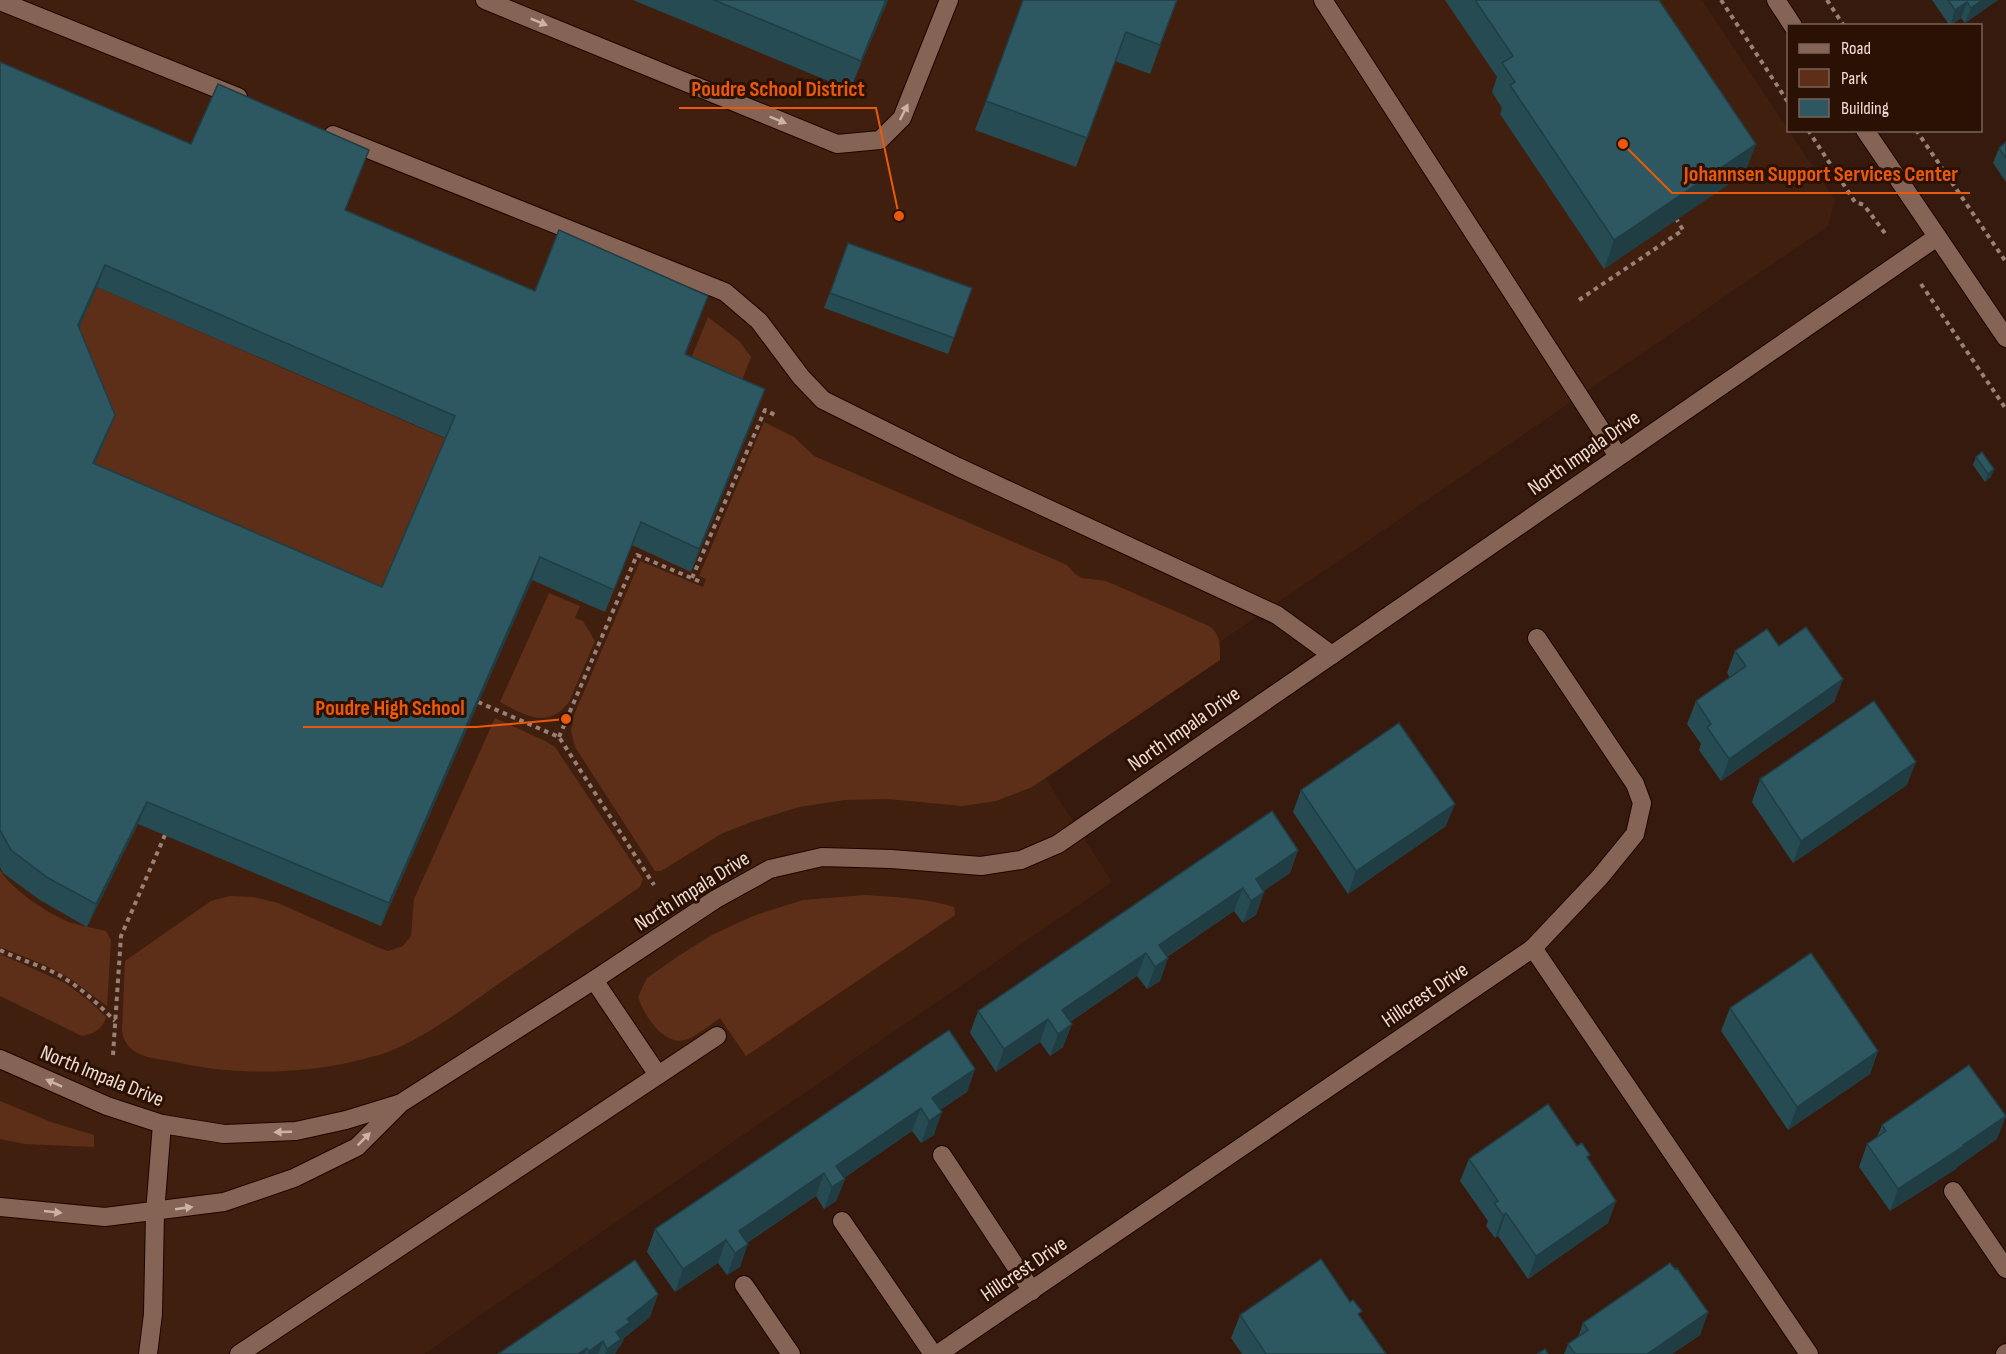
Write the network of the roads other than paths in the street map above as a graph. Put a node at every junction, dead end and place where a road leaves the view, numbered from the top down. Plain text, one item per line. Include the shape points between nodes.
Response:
1 (485, 0) edge
2 (949, 0) edge
3 (1323, 0) edge
4 (1776, 0) edge
5 (0, 2) edge
6 (30, 7) edge
7 (1792, 24) edge
8 (249, 102) edge
9 (315, 128) edge
10 (1865, 132) edge
11 (1937, 237) junction
12 (2006, 338) edge
13 (1618, 456) junction
14 (1537, 638) dead end
15 (1332, 656) junction
16 (1533, 948) junction
17 (594, 980) junction
18 (717, 1036) dead end
19 (0, 1059) edge
20 (658, 1075) junction
21 (401, 1103) junction
22 (162, 1124) junction
23 (942, 1155) dead end
24 (1953, 1191) dead end
25 (0, 1207) edge
26 (155, 1213) junction
27 (842, 1221) dead end
28 (2006, 1269) edge
29 (744, 1286) dead end
30 (1032, 1291) junction
31 (148, 1354) edge
32 (239, 1354) edge
33 (791, 1354) edge
34 (936, 1354) edge
35 (1809, 1354) edge

1 -> 2 street via 837,144 880,140 902,118
3 - 13 street
4 - 7 street
5 - 6 street
6 - 8 street
9 - 15 street via 725,292 759,321 823,400 1277,615
10 - 11 street
11 - 12 street
11 - 13 street, North Impala Drive
13 - 15 street, North Impala Drive
14 - 16 street, Hillcrest Drive via 1635,784 1642,803 1635,834
15 - 17 street, North Impala Drive via 1058,844 1021,860 981,866 822,857 770,869 716,899
16 - 30 street, Hillcrest Drive
16 - 35 street
17 - 20 street
17 - 21 street, North Impala Drive
18 - 20 street
22 -> 19 street, North Impala Drive via 107,1106
20 - 32 street
21 -> 22 street, North Impala Drive via 296,1131 224,1134
26 -> 21 street, North Impala Drive via 224,1203 294,1178 357,1147
22 - 26 street
23 - 30 street
24 - 28 street
25 -> 26 street, North Impala Drive via 105,1218
26 - 31 street via 153,1314
27 - 34 street
29 - 33 street
30 - 34 street, Hillcrest Drive

